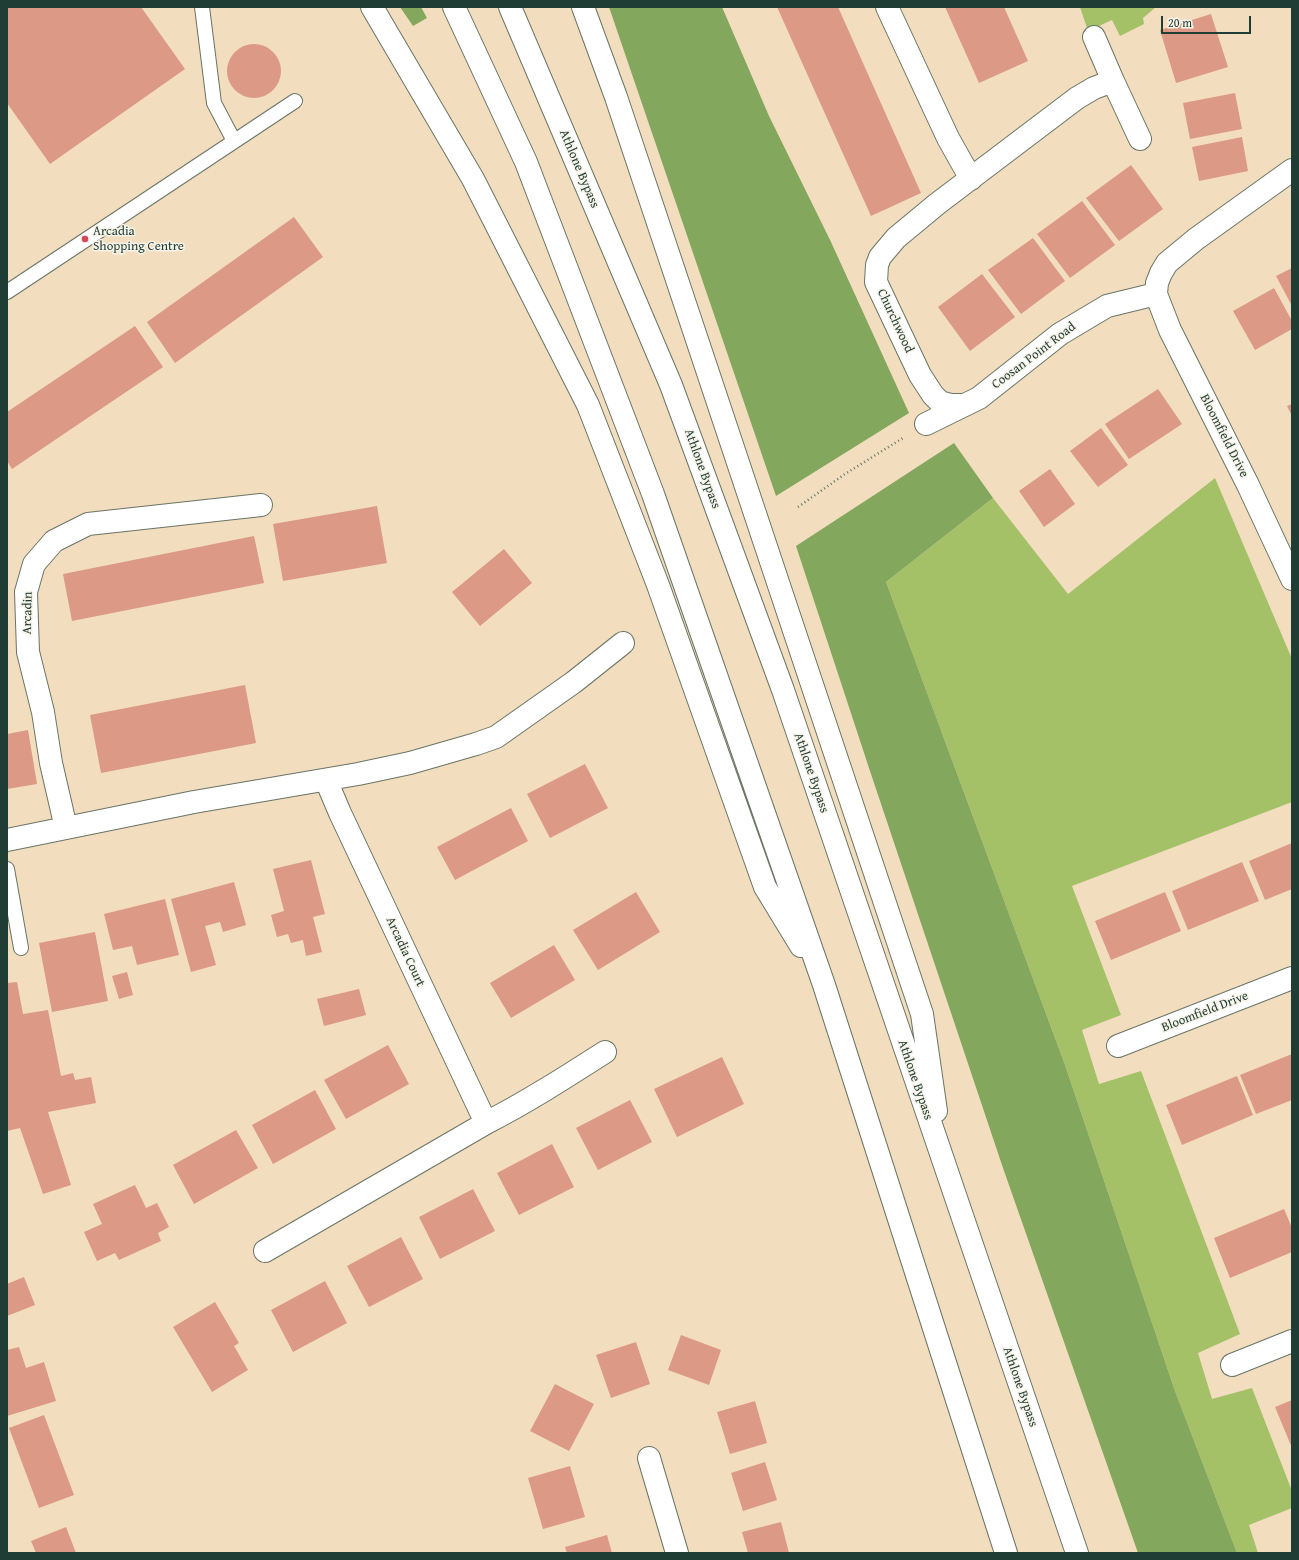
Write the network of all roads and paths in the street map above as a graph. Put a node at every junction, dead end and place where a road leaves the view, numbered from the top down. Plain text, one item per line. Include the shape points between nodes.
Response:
1 (202, 7) edge
2 (372, 7) edge
3 (454, 7) edge
4 (510, 7) edge
5 (583, 7) edge
6 (887, 7) edge
7 (1094, 37) dead end
8 (1113, 81) junction
9 (295, 101) dead end
10 (1140, 139) dead end
11 (234, 141) junction
12 (1292, 170) edge
13 (971, 179) junction
14 (7, 292) edge
15 (1156, 294) junction
16 (964, 405) junction
17 (926, 424) joint
18 (261, 505) dead end
19 (798, 507) dead end
20 (1292, 579) edge
21 (624, 643) dead end
22 (326, 780) junction
23 (66, 828) junction
24 (7, 840) edge
25 (7, 869) edge
26 (21, 948) dead end
27 (1292, 978) edge
28 (824, 985) junction
29 (1118, 1046) dead end
30 (605, 1052) dead end
31 (486, 1123) junction
32 (944, 1167) junction
33 (265, 1251) dead end
34 (1292, 1341) edge
35 (1232, 1365) dead end
36 (649, 1458) dead end
37 (677, 1553) edge
38 (1006, 1553) edge
39 (1077, 1553) edge

1 - 11 lane via 214,103
2 - 28 main road via 473,179 588,405 658,585 765,887
3 - 28 main road via 526,162 653,494
4 - 32 main road, Athlone Bypass via 671,386 783,690
5 - 32 main road via 616,98 922,1014
6 - 13 main road via 948,138
7 - 8 main road
8 - 10 main road
8 - 13 main road, Churchwood via 1077,98
9 - 11 lane
11 - 14 lane
12 - 15 main road via 1167,263 1157,283
13 - 16 main road, Churchwood via 896,238 880,256 876,273 880,292 920,375 933,395 940,402
15 - 16 main road, Coosan Point Road via 1107,306 1060,334 979,398
15 - 20 main road, Bloomfield Drive via 1170,330 1252,492
16 - 17 main road, Coosan Point Road
17 - 19 path
18 - 23 main road, Arcadin via 88,524 54,541 34,564 26,592 28,652
21 - 22 main road via 496,737 410,763
22 - 23 main road via 194,802
22 - 31 main road, Arcadia Court
23 - 24 main road
25 - 26 lane
27 - 29 main road, Bloomfield Drive
28 - 38 main road
30 - 31 main road via 543,1092
31 - 33 main road
32 - 39 main road, Athlone Bypass
34 - 35 main road
36 - 37 main road

